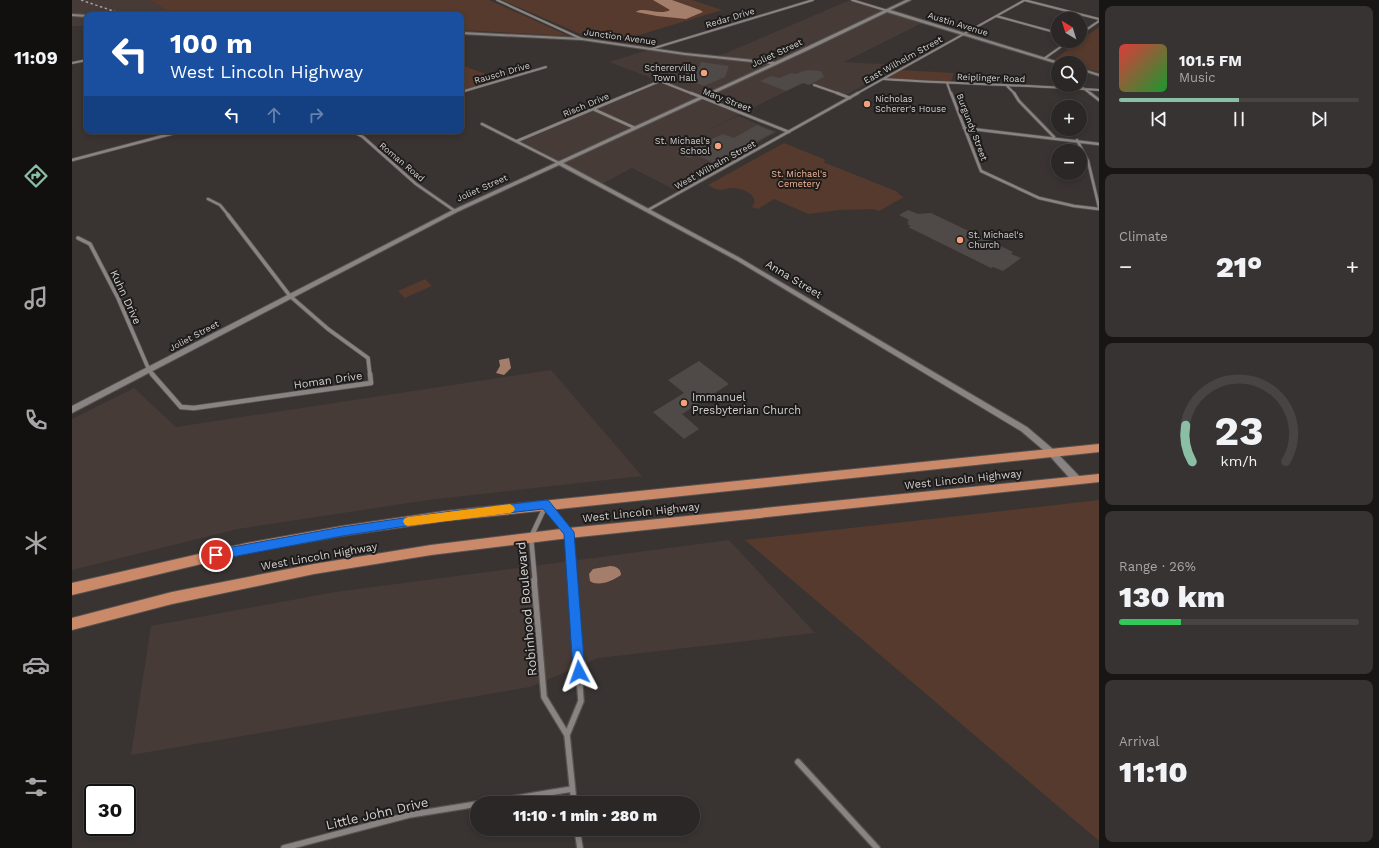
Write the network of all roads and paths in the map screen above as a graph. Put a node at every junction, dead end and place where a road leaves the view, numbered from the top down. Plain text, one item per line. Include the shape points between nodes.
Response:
1 (497, 0) edge
2 (812, 0) edge
3 (852, 0) edge
4 (909, 0) edge
5 (1024, 0) edge
6 (888, 11) junction
7 (72, 15) edge
8 (84, 16) edge
9 (995, 16) junction
10 (1099, 20) edge
11 (1087, 29) edge
12 (1051, 31) edge
13 (464, 33) edge
14 (964, 34) junction
15 (582, 39) junction
16 (1059, 48) edge
17 (651, 49) junction
18 (1045, 58) junction
19 (1051, 60) edge
20 (84, 61) edge
21 (72, 63) edge
22 (775, 63) junction
23 (546, 67) dead end
24 (1087, 71) edge
25 (1099, 75) edge
26 (883, 79) junction
27 (660, 82) joint
28 (947, 83) junction
29 (1006, 84) junction
30 (814, 85) dead end
31 (1051, 86) edge
32 (1087, 89) edge
33 (1099, 90) edge
34 (464, 91) edge
35 (1087, 92) edge
36 (701, 97) junction
37 (850, 98) junction
38 (1099, 100) edge
39 (593, 109) junction
40 (482, 124) dead end
41 (635, 128) junction
42 (964, 128) junction
43 (789, 132) junction
44 (171, 134) edge
45 (357, 134) edge
46 (1054, 137) junction
47 (1077, 140) junction
48 (517, 141) junction
49 (1099, 144) edge
50 (72, 160) edge
51 (559, 164) junction
52 (208, 199) dead end
53 (1099, 208) edge
54 (648, 210) junction
55 (455, 211) junction
56 (78, 238) dead end
57 (290, 296) junction
58 (149, 370) junction
59 (80, 406) junction
60 (72, 410) edge
61 (72, 414) edge
62 (1099, 448) edge
63 (1051, 452) junction
64 (1099, 478) edge
65 (1077, 480) junction
66 (546, 504) junction
67 (569, 532) junction
68 (531, 537) junction
69 (72, 589) edge
70 (72, 624) edge
71 (567, 735) junction
72 (798, 762) dead end
73 (572, 788) junction
74 (527, 796) edge
75 (573, 796) edge
76 (470, 805) edge
77 (578, 836) edge
78 (284, 848) edge
79 (580, 848) edge
80 (877, 848) edge

1 - 15 street
2 - 17 street, Redar Drive
3 - 6 street, Austin Avenue
4 - 6 street, Joliet Street
5 - 9 street, East Wilhelm Street
5 - 10 street
6 - 14 street, Austin Avenue
6 - 22 street, Joliet Street
7 - 8 street
9 - 12 street
9 - 14 street, East Wilhelm Street
10 - 11 street
13 - 15 street, Junction Avenue
14 - 18 street, Austin Avenue
14 - 26 street, East Wilhelm Street
15 - 17 street, Junction Avenue
16 - 18 street
17 - 22 street, Junction Avenue
18 - 19 street, Austin Avenue
20 - 21 street
22 - 36 street, Joliet Street
23 - 34 street, Rausch Drive
24 - 25 street
26 - 28 street, Reiplinger Road
26 - 37 street, East Wilhelm Street
27 - 36 street, Mary Street
27 - 39 street, Risch Drive
28 - 29 street, Reiplinger Road
28 - 42 street, Burgundy Street
29 - 31 street, Reiplinger Road
29 - 46 street
30 - 37 street
32 - 33 street, Reiplinger Road
35 - 38 street
36 - 41 street, Joliet Street
36 - 43 street, Mary Street
37 - 43 street, East Wilhelm Street
39 - 41 street
39 - 48 street, Risch Drive
40 - 48 street, Anna Street
41 - 51 street, Joliet Street
42 - 46 street
42 - 53 street, Burgundy Street via 982,171 1039,198 1074,206
43 - 54 street, West Wilhelm Street
44 - 50 street
45 - 55 street, Roman Road via 416,184
46 - 47 street
47 - 49 street
47 - 53 street via 1088,161
48 - 51 street, Anna Street
51 - 54 street, Anna Street
51 - 55 street, Joliet Street
52 - 57 street, Homan Drive via 220,205
54 - 63 street, Anna Street via 750,266 1024,429
55 - 57 street, Joliet Street
56 - 58 street, Kuhn Drive via 90,244 118,298
57 - 58 street, Joliet Street
57 - 58 street, Homan Drive via 328,329 368,358 371,383 194,408 181,407
58 - 59 street, Joliet Street
59 - 60 street, Joliet Street
59 - 61 street
62 - 63 main road, West Lincoln Highway
63 - 65 street, Anna Street
63 - 66 main road, West Lincoln Highway
64 - 65 main road, West Lincoln Highway
65 - 67 main road, West Lincoln Highway
66 - 67 street
66 - 68 street, Robinhood Boulevard
66 - 69 main road, West Lincoln Highway via 335,532 247,548
67 - 68 main road, West Lincoln Highway
67 - 71 street, Robinhood Boulevard via 581,701
68 - 70 main road, West Lincoln Highway via 314,569 172,598
68 - 71 street, Robinhood Boulevard via 544,697
71 - 73 street, Robinhood Boulevard
72 - 80 street
73 - 74 street
73 - 75 street, Robinhood Boulevard
76 - 78 street, Little John Drive via 409,815
77 - 79 street

